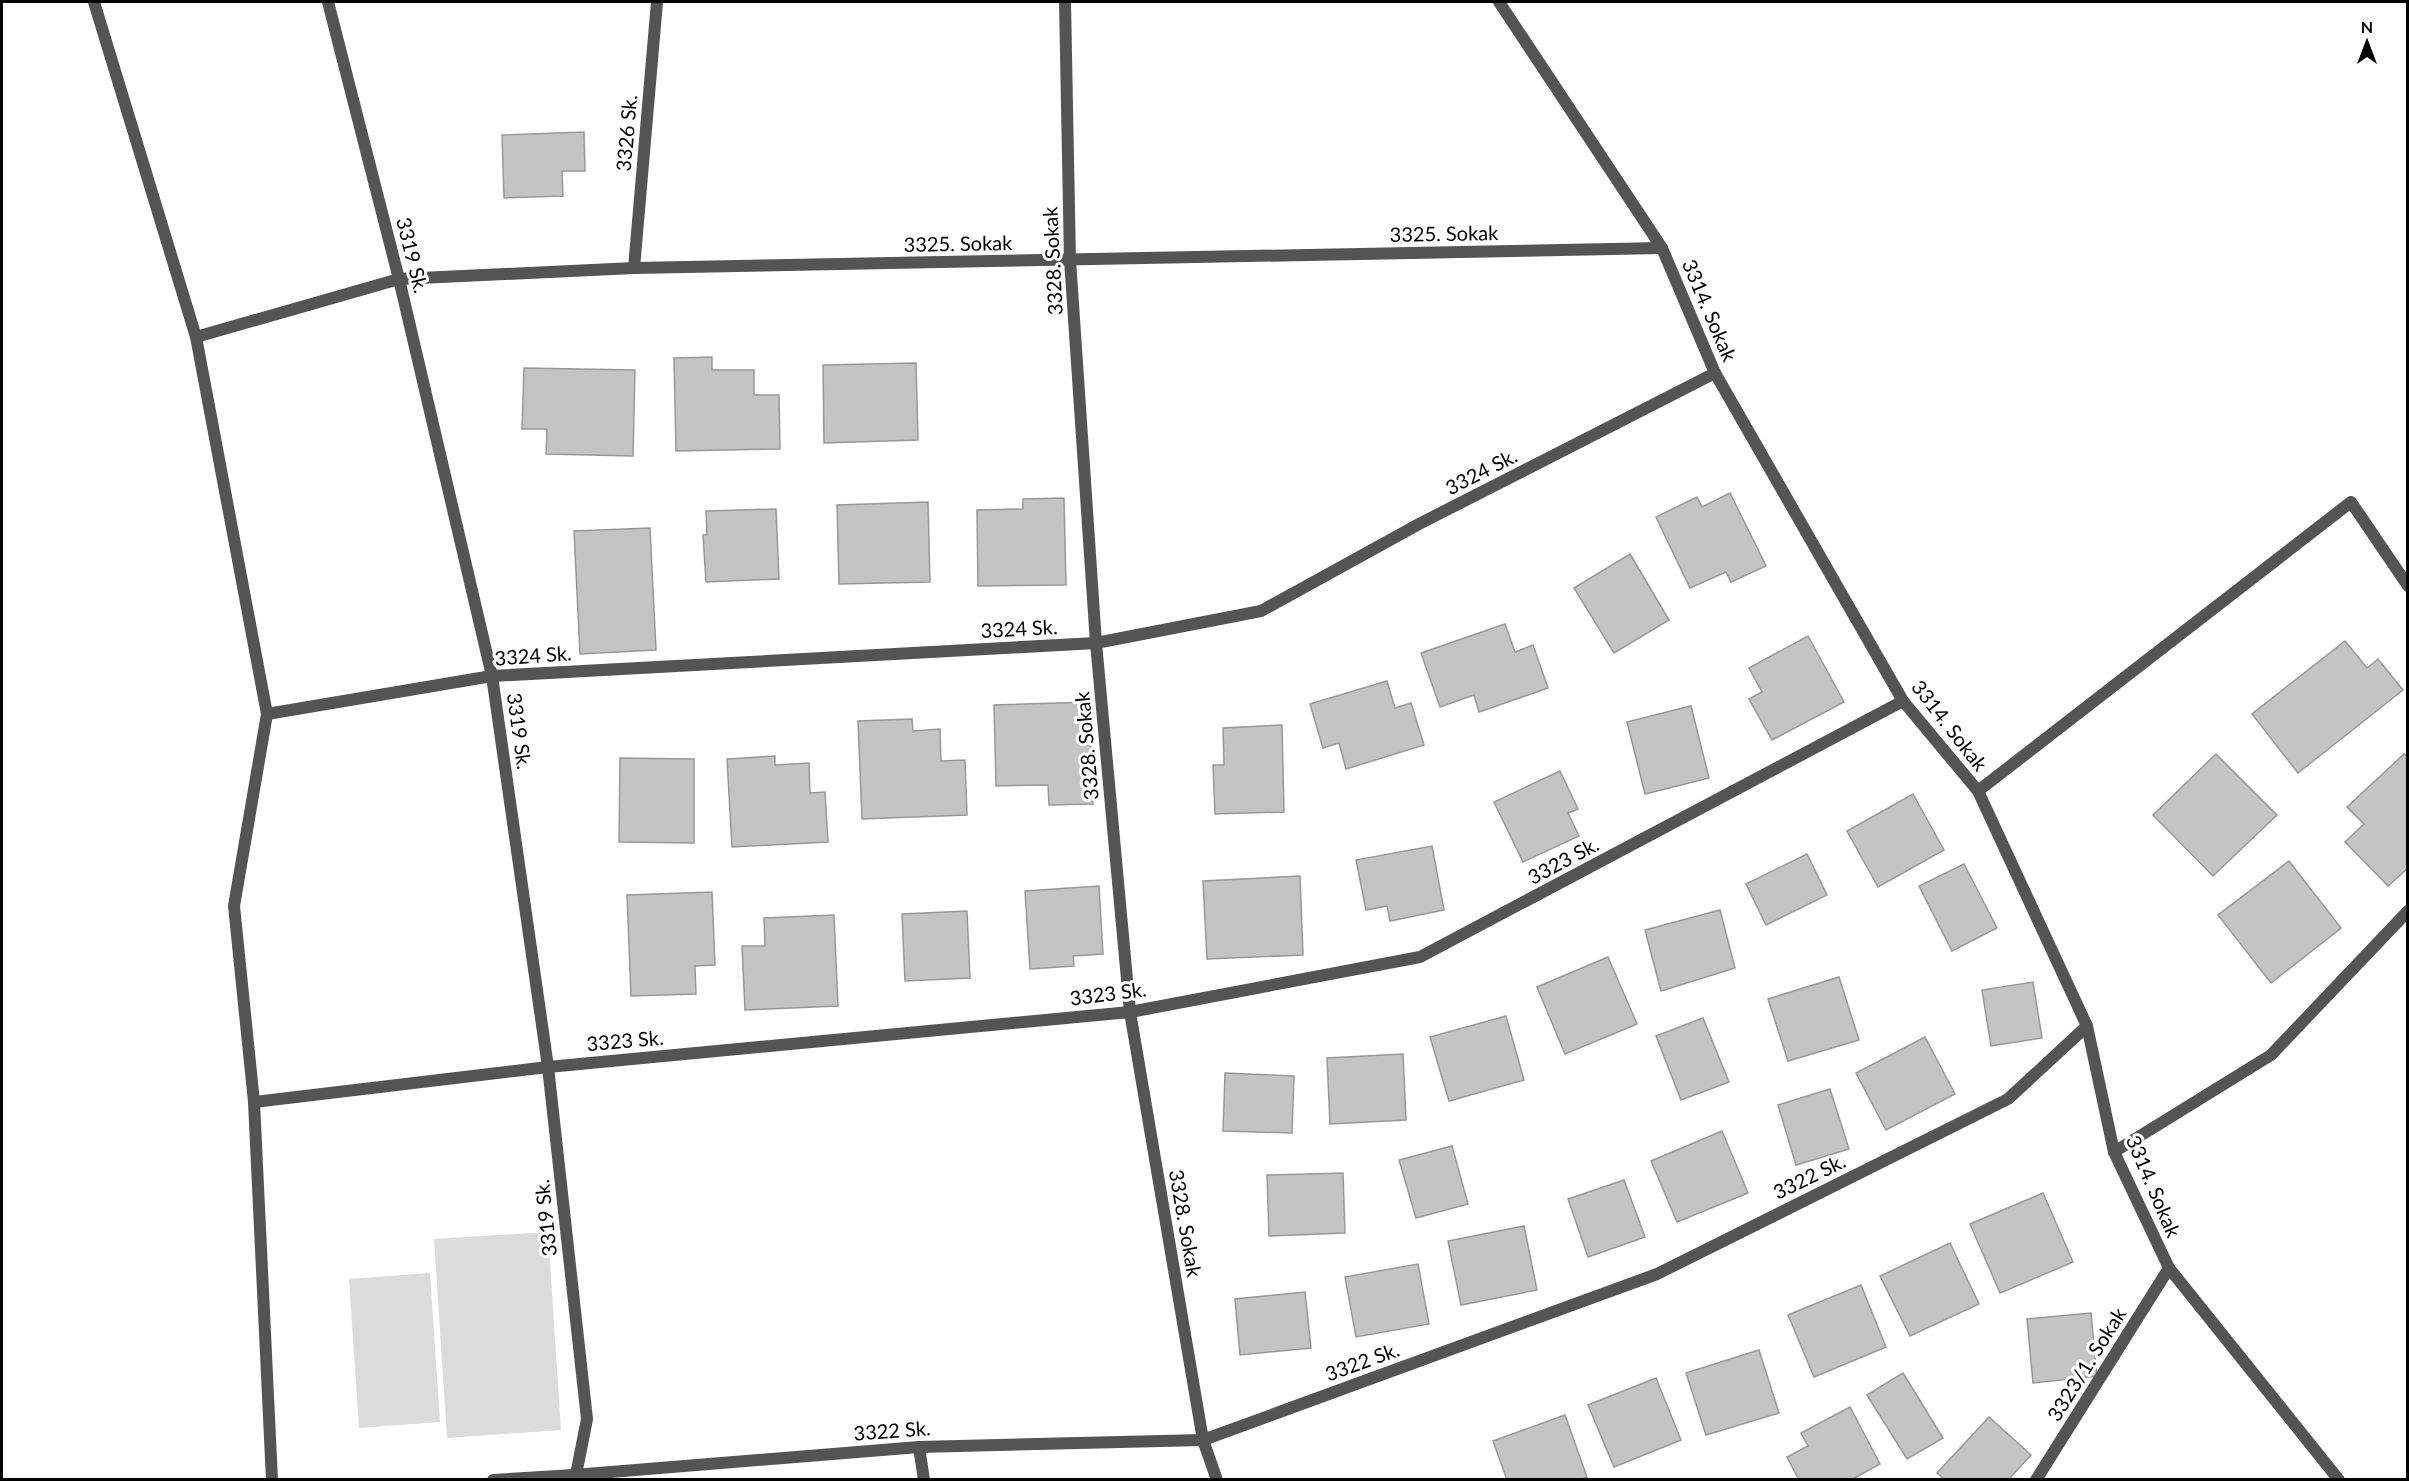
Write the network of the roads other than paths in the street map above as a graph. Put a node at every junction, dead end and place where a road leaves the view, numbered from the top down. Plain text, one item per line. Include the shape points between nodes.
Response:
1 (94, 2) edge
2 (328, 2) edge
3 (657, 2) edge
4 (1065, 2) edge
5 (1499, 2) edge
6 (1662, 248) junction
7 (1070, 260) junction
8 (634, 268) junction
9 (399, 279) junction
10 (196, 337) junction
11 (1715, 373) junction
12 (2408, 586) edge
13 (1096, 643) junction
14 (492, 676) junction
15 (1903, 701) junction
16 (267, 714) junction
17 (1978, 791) junction
18 (2408, 911) edge
19 (1131, 1012) junction
20 (2087, 1026) junction
21 (549, 1067) junction
22 (254, 1102) junction
23 (2114, 1152) junction
24 (2169, 1268) junction
25 (1203, 1440) junction
26 (919, 1447) junction
27 (575, 1477) edge
28 (272, 1479) edge
29 (492, 1479) edge
30 (924, 1479) edge
31 (1217, 1479) edge
32 (2036, 1479) edge
33 (2339, 1479) edge

1 - 10 street
2 - 9 street, 3319 Sk.
3 - 8 street, 3326 Sk.
4 - 7 street, 3328. Sokak
5 - 6 street, 3314. Sokak
6 - 7 street, 3325. Sokak
6 - 11 street, 3314. Sokak
7 - 8 street, 3325. Sokak
7 - 13 street, 3328. Sokak
8 - 9 street, 3325. Sokak
9 - 10 street, 3325. Sokak
9 - 14 street, 3319 Sk.
10 - 16 street
11 - 13 street, 3324 Sk. via 1419,524 1261,611
11 - 15 street, 3314. Sokak
12 - 17 street via 2351,502
13 - 14 street, 3324 Sk.
13 - 19 street, 3328. Sokak
14 - 16 street, 3324 Sk.
14 - 21 street, 3319 Sk.
15 - 17 street, 3314. Sokak
15 - 19 street, 3323 Sk. via 1420,957
16 - 22 street via 234,906
17 - 20 street, 3314. Sokak
18 - 23 street via 2271,1055
19 - 21 street, 3323 Sk.
19 - 25 street, 3328. Sokak
20 - 23 street, 3314. Sokak
20 - 25 street, 3322 Sk. via 2008,1099 1657,1274
21 - 22 street, 3323 Sk.
21 - 27 street, 3319 Sk. via 587,1419
22 - 28 street
23 - 24 street, 3314. Sokak
24 - 32 street, 3323/1. Sokak
24 - 33 street, 3314. Sokak
25 - 26 street, 3322 Sk.
25 - 31 street, 3328. Sokak
26 - 27 street, 3322 Sk.
26 - 30 street
27 - 29 street, 3322 Sk.

